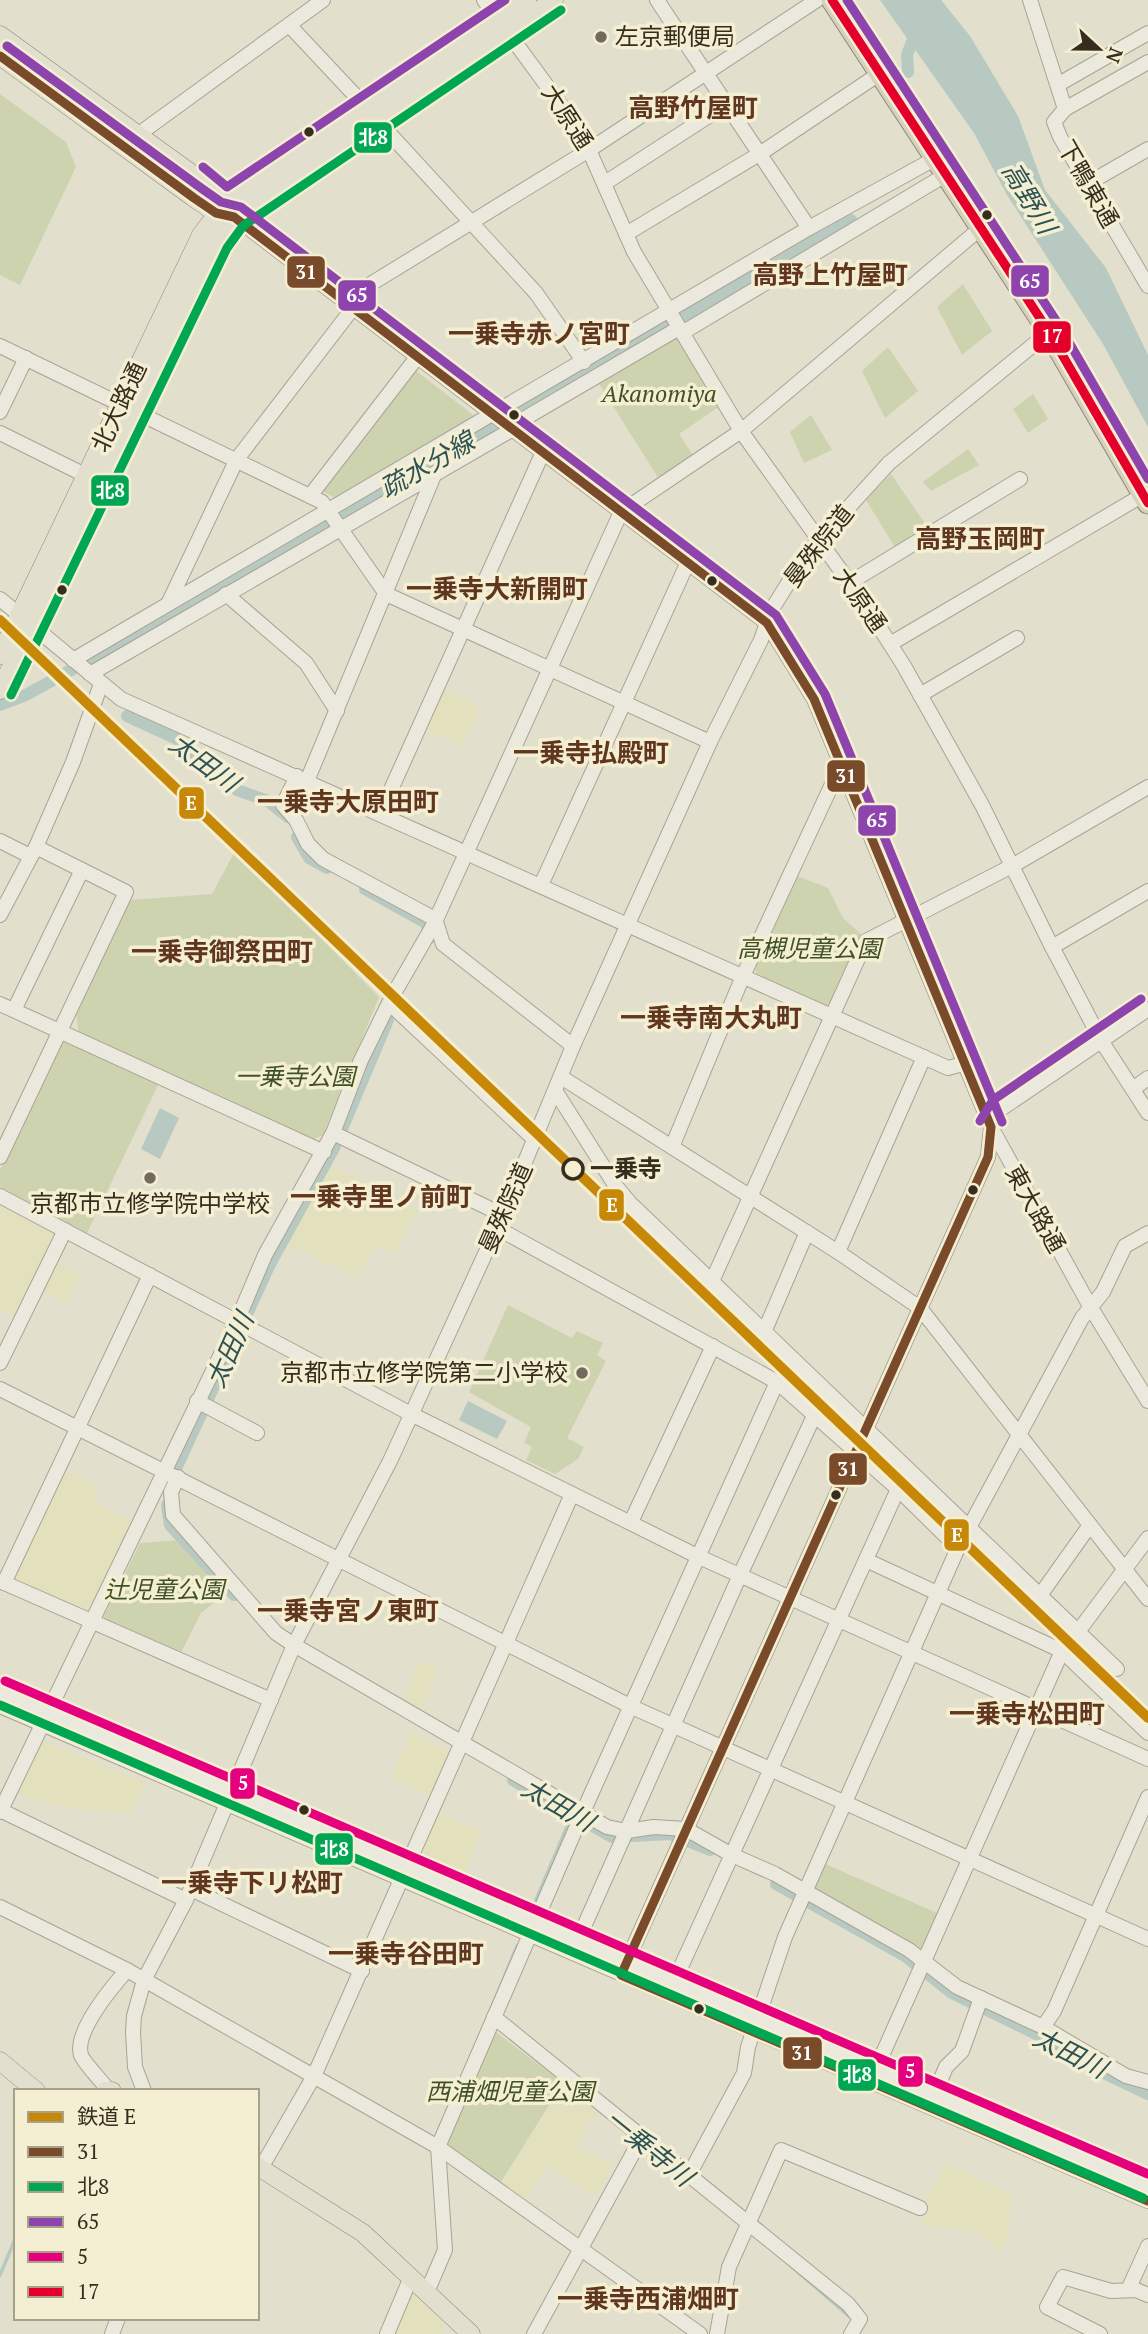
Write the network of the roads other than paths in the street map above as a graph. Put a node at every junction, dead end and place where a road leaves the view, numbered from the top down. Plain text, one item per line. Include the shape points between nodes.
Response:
1 (323, 0) edge
2 (484, 0) edge
3 (527, 0) edge
4 (554, 0) edge
5 (657, 0) edge
6 (817, 0) edge
7 (832, 0) edge
8 (1035, 2) edge
9 (289, 24) junction
10 (502, 25) junction
11 (1148, 33) edge
12 (0, 35) edge
13 (0, 56) edge
14 (1148, 62) edge
15 (882, 72) junction
16 (705, 75) junction
17 (1059, 84) junction
18 (727, 104) junction
19 (365, 106) junction
20 (1065, 109) junction
21 (377, 120) junction
22 (139, 135) junction
23 (1148, 149) edge
24 (589, 150) junction
25 (761, 153) junction
26 (942, 166) junction
27 (605, 183) junction
28 (1087, 184) junction
29 (225, 210) junction
30 (470, 224) junction
31 (809, 228) junction
32 (982, 228) junction
33 (626, 234) junction
34 (1148, 286) edge
35 (348, 304) junction
36 (676, 323) junction
37 (1049, 332) junction
38 (0, 346) edge
39 (418, 356) junction
40 (26, 358) junction
41 (583, 362) junction
42 (129, 406) junction
43 (0, 412) edge
44 (505, 423) junction
45 (741, 431) junction
46 (0, 433) edge
47 (543, 452) junction
48 (237, 459) junction
49 (435, 473) junction
50 (93, 479) junction
51 (1020, 479) dead end
52 (310, 496) junction
53 (1146, 499) edge
54 (331, 511) junction
55 (621, 512) junction
56 (342, 527) junction
57 (817, 541) junction
58 (688, 562) junction
59 (849, 583) junction
60 (226, 594) junction
61 (386, 594) junction
62 (0, 599) edge
63 (169, 602) junction
64 (26, 619) junction
65 (767, 623) junction
66 (462, 630) junction
67 (1017, 638) dead end
68 (890, 644) junction
69 (6, 649) edge
70 (85, 671) junction
71 (549, 671) junction
72 (0, 691) edge
73 (920, 695) junction
74 (624, 704) junction
75 (337, 710) junction
76 (710, 742) junction
77 (844, 772) junction
78 (302, 778) junction
79 (1148, 788) edge
80 (380, 814) junction
81 (0, 841) edge
82 (33, 851) junction
83 (466, 851) junction
84 (1013, 866) junction
85 (82, 870) junction
86 (541, 886) junction
87 (1148, 891) edge
88 (0, 915) edge
89 (904, 920) junction
90 (630, 925) junction
91 (432, 926) junction
92 (1052, 947) junction
93 (743, 976) junction
94 (0, 1003) edge
95 (393, 1007) junction
96 (1148, 1009) edge
97 (14, 1010) junction
98 (834, 1016) junction
99 (62, 1031) junction
100 (1102, 1042) junction
101 (573, 1046) junction
102 (924, 1057) junction
103 (963, 1064) junction
104 (561, 1077) junction
105 (1148, 1078) edge
106 (1133, 1089) junction
107 (556, 1091) junction
108 (1148, 1113) edge
109 (991, 1127) junction
110 (337, 1135) junction
111 (536, 1141) junction
112 (672, 1147) junction
113 (324, 1152) junction
114 (0, 1157) edge
115 (0, 1196) edge
116 (752, 1198) junction
117 (500, 1221) junction
118 (65, 1230) junction
119 (807, 1232) junction
120 (1148, 1233) edge
121 (838, 1252) junction
122 (150, 1275) junction
123 (713, 1279) junction
124 (920, 1308) junction
125 (1091, 1308) junction
126 (243, 1324) junction
127 (765, 1330) junction
128 (713, 1346) junction
129 (0, 1363) edge
130 (776, 1382) junction
131 (0, 1389) edge
132 (1148, 1401) edge
133 (203, 1405) junction
134 (411, 1413) junction
135 (814, 1416) junction
136 (77, 1428) junction
137 (866, 1429) junction
138 (257, 1433) dead end
139 (1019, 1435) junction
140 (855, 1453) junction
141 (172, 1474) junction
142 (898, 1489) junction
143 (572, 1494) junction
144 (631, 1522) junction
145 (1090, 1525) junction
146 (969, 1528) junction
147 (1148, 1538) edge
148 (958, 1548) junction
149 (698, 1556) junction
150 (338, 1559) junction
151 (866, 1560) junction
152 (1125, 1570) junction
153 (740, 1575) junction
154 (2, 1582) edge
155 (938, 1593) junction
156 (1041, 1594) junction
157 (790, 1598) junction
158 (1148, 1599) edge
159 (839, 1619) junction
160 (93, 1623) junction
161 (1077, 1633) junction
162 (507, 1643) junction
163 (293, 1649) junction
164 (912, 1651) junction
165 (1062, 1651) junction
166 (1117, 1668) dead end
167 (0, 1692) edge
168 (271, 1700) junction
169 (0, 1706) edge
170 (632, 1707) junction
171 (1037, 1709) junction
172 (45, 1719) junction
173 (673, 1725) junction
174 (1148, 1733) edge
175 (461, 1747) junction
176 (723, 1747) junction
177 (1148, 1759) edge
178 (771, 1769) junction
179 (1148, 1797) edge
180 (230, 1798) junction
181 (845, 1802) junction
182 (0, 1811) edge
183 (581, 1817) junction
184 (684, 1835) junction
185 (625, 1836) junction
186 (732, 1855) junction
187 (970, 1859) junction
188 (405, 1874) junction
189 (189, 1895) junction
190 (803, 1898) junction
191 (2, 1913) edge
192 (1096, 1915) junction
193 (533, 1928) junction
194 (1148, 1939) edge
195 (578, 1940) junction
196 (925, 1960) junction
197 (624, 1968) junction
198 (127, 1970) junction
199 (362, 1971) junction
200 (144, 1980) junction
201 (671, 1989) junction
202 (981, 1998) junction
203 (491, 2023) junction
204 (756, 2025) junction
205 (1043, 2026) junction
206 (0, 2061) edge
207 (314, 2076) junction
208 (873, 2076) junction
209 (1147, 2079) edge
210 (34, 2089) edge
211 (107, 2089) edge
212 (143, 2089) edge
213 (931, 2101) junction
214 (643, 2135) junction
215 (438, 2147) junction
216 (259, 2167) edge
217 (690, 2174) junction
218 (1148, 2187) edge
219 (1148, 2201) edge
220 (920, 2208) dead end
221 (749, 2220) junction
222 (1148, 2246) edge
223 (580, 2248) junction
224 (411, 2277) junction
225 (1128, 2290) junction
226 (427, 2292) junction
227 (1148, 2295) edge
228 (387, 2334) edge
229 (471, 2334) edge
230 (534, 2334) edge
231 (700, 2334) edge
232 (717, 2334) edge
233 (851, 2334) edge
234 (1100, 2334) edge

1 - 9 street
2 - 10 street, 大原通
3 - 10 main road
4 - 10 main road, 北大路通
5 - 16 street
6 - 16 street
7 - 15 highway
8 - 17 street, 下鴨東通
9 - 19 street
9 - 22 street
10 - 19 main road
10 - 21 main road, 北大路通
10 - 24 street, 大原通
11 - 17 street
12 - 22 main road, 東大路通
13 - 29 main road, 東大路通
14 - 20 street
15 - 25 street
15 - 26 highway
16 - 18 street
16 - 24 street
17 - 20 street, 下鴨東通
18 - 25 street
18 - 27 street
19 - 29 main road
20 - 28 street, 下鴨東通 via 1054,122
21 - 29 main road, 北大路通
21 - 30 street
22 - 29 main road, 東大路通
23 - 28 street
24 - 27 street, 大原通
24 - 30 street
25 - 31 street
25 - 33 street
26 - 31 street
26 - 32 highway
26 - 36 street
27 - 33 street, 大原通
28 - 34 street, 下鴨東通
29 - 35 street, 東大路通
29 - 42 main road, 北大路通 via 216,242
30 - 35 street
30 - 41 street via 536,293
31 - 36 street
32 - 37 highway
32 - 45 street
33 - 36 street, 大原通
35 - 39 street, 東大路通
35 - 48 street
36 - 41 street
36 - 44 street
36 - 45 street, 大原通
37 - 53 highway
37 - 57 street, 曼殊院道 via 889,463
38 - 40 street
39 - 44 street, 東大路通
39 - 52 street
40 - 42 street
40 - 43 street
41 - 44 street
42 - 48 street
42 - 50 main road, 北大路通
44 - 47 street, 東大路通
44 - 49 street
44 - 54 street
45 - 55 street
45 - 57 street, 大原通
46 - 50 street
47 - 55 street, 東大路通
47 - 66 street
48 - 52 street
48 - 63 street
49 - 56 street
49 - 61 street
50 - 64 main road, 北大路通
51 - 59 street
52 - 54 street
53 - 68 street
54 - 56 street
54 - 63 street
55 - 58 street, 東大路通
55 - 71 street
56 - 60 street
56 - 61 street
57 - 59 street, 大原通
57 - 65 street, 曼殊院道
58 - 65 street, 東大路通
58 - 74 street
59 - 68 street, 大原通
60 - 70 street
60 - 75 street via 306,663
61 - 66 street
61 - 75 street
62 - 64 street
63 - 70 street
64 - 69 main road, 北大路通
64 - 70 street
65 - 76 street, 曼殊院道
65 - 77 street, 東大路通 via 814,699
66 - 71 street
66 - 80 street
67 - 73 street
68 - 73 street, 大原通
69 - 72 main road, 北大路通
70 - 78 street via 121,699
70 - 82 street via 73,762
71 - 74 street
71 - 83 street
73 - 84 street, 大原通
74 - 76 street
74 - 86 street
75 - 78 street
76 - 90 street, 曼殊院道
77 - 89 street, 東大路通
77 - 93 street via 834,780
78 - 80 street
78 - 91 street via 283,805 308,844 323,859
79 - 84 street
80 - 83 street
81 - 82 street
82 - 85 street
82 - 88 street
83 - 86 street
83 - 91 street
84 - 89 street
84 - 92 street, 大原通
85 - 97 street
85 - 99 street via 127,892
86 - 90 street
87 - 92 street
89 - 98 street via 866,941
89 - 103 street, 東大路通
90 - 93 street
90 - 101 street, 曼殊院道
91 - 95 street
91 - 101 street via 443,944
92 - 100 street, 大原通
93 - 98 street
93 - 112 street
94 - 97 street
95 - 110 street via 361,1060
95 - 111 street
96 - 100 street
97 - 99 street
98 - 102 street
98 - 116 street
99 - 113 street
99 - 114 street
100 - 106 street, 大原通
100 - 109 street via 1001,1109
101 - 104 street, 曼殊院道
102 - 103 street via 947,1068
102 - 121 street
103 - 109 street, 東大路通
104 - 107 street, 曼殊院道
104 - 112 street
105 - 106 street
106 - 108 street, 大原通
107 - 111 street, 曼殊院道
107 - 123 street via 630,1203
109 - 124 street via 988,1157
109 - 125 street, 東大路通
110 - 113 street
110 - 117 street
111 - 117 street, 曼殊院道
112 - 116 street
113 - 126 street via 265,1255
115 - 118 street
116 - 119 street
116 - 123 street
117 - 128 street
117 - 134 street, 曼殊院道
118 - 122 street
118 - 129 street
119 - 121 street
119 - 127 street
120 - 125 street via 1125,1246
121 - 124 street
122 - 126 street
122 - 136 street
123 - 127 street
124 - 137 street
124 - 139 street
125 - 132 street, 東大路通
125 - 139 street
126 - 133 street
126 - 134 street
127 - 137 street
128 - 130 street
128 - 144 street
130 - 135 street
130 - 149 street
131 - 136 street
133 - 138 street
133 - 141 street
134 - 143 street
134 - 150 street, 曼殊院道
135 - 140 street
135 - 153 street
136 - 141 street
136 - 154 street
137 - 140 street
137 - 146 street
139 - 145 street
139 - 146 street
140 - 142 street
140 - 157 street
141 - 150 street
141 - 160 street
141 - 163 street via 173,1515
142 - 148 street
142 - 151 street
143 - 144 street
143 - 162 street
144 - 149 street
145 - 152 street
145 - 156 street
146 - 148 street
146 - 156 street
147 - 152 street
148 - 155 street
149 - 153 street
149 - 170 street
150 - 162 street
150 - 163 street, 曼殊院道
151 - 155 street
151 - 159 street
152 - 158 street
152 - 161 street
153 - 157 street
153 - 173 street
154 - 160 street
155 - 164 street
155 - 165 street
156 - 161 street
157 - 159 street
157 - 176 street
159 - 164 street
159 - 178 street
160 - 168 street
160 - 172 street
161 - 166 street
162 - 170 street
162 - 175 street
163 - 168 street, 曼殊院道
163 - 175 street
164 - 171 street
164 - 181 street
165 - 171 street
165 - 174 street
167 - 172 street
168 - 180 street, 曼殊院道
169 - 172 street
170 - 173 street
170 - 183 street
171 - 177 street
171 - 187 street
172 - 180 street
172 - 182 street
173 - 176 street
173 - 185 street
175 - 183 street
175 - 188 street
176 - 178 street
176 - 184 street
178 - 181 street
178 - 186 street
179 - 192 street
180 - 188 street
180 - 189 street, 曼殊院道
181 - 187 street
181 - 190 street
182 - 189 street
183 - 185 street
183 - 193 street
184 - 185 street via 654,1827
184 - 186 street
184 - 197 street
185 - 195 street
186 - 190 street via 775,1874
186 - 201 street
187 - 192 street
187 - 196 street
188 - 193 street
188 - 199 street
189 - 199 street
189 - 200 street, 曼殊院道
190 - 196 street
190 - 204 street
191 - 198 street
192 - 194 street
192 - 205 street
193 - 195 street
193 - 197 street
193 - 203 street
195 - 197 street
196 - 202 street via 957,1987
196 - 208 street
197 - 201 street
198 - 200 street
198 - 211 street via 103,1998 81,2047 81,2057
199 - 207 street
200 - 207 street
200 - 212 street, 曼殊院道 via 133,2032 135,2067
201 - 204 street
202 - 205 street
202 - 213 street via 962,2051 946,2067
203 - 214 street
203 - 215 street
204 - 208 street
204 - 217 street via 744,2073
205 - 209 street via 1126,2076
206 - 210 main road
207 - 215 street
207 - 216 street
208 - 213 street
213 - 218 street
213 - 219 street
214 - 217 street
214 - 223 street
215 - 223 street
215 - 226 street via 445,2250
216 - 224 main road via 344,2219
217 - 221 street
220 - 221 street via 781,2150
221 - 232 street via 729,2267
221 - 233 street via 848,2304 860,2319
222 - 225 street
223 - 230 street
223 - 231 street
224 - 226 main road
224 - 228 street
225 - 227 street
225 - 234 street via 1111,2291 1063,2277 1047,2307
226 - 229 main road

